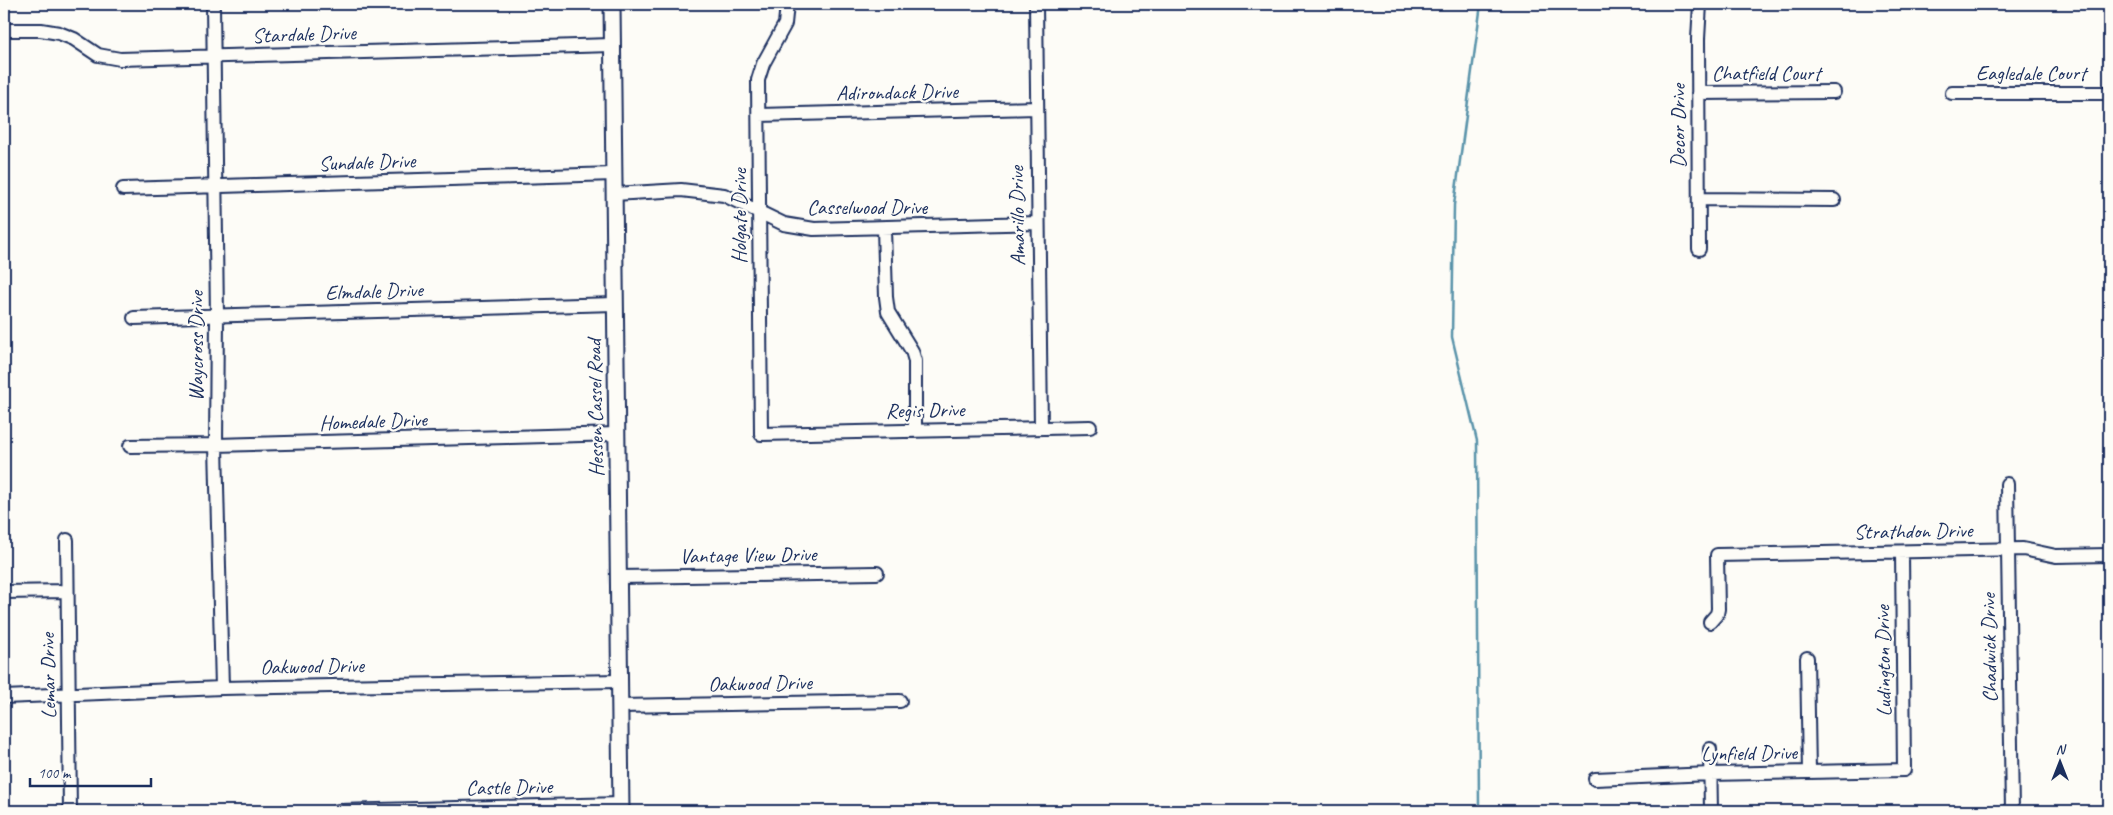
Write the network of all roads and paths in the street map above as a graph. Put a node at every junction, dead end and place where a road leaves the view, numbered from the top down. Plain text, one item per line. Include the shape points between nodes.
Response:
1 (213, 4) edge
2 (612, 4) edge
3 (787, 4) edge
4 (1036, 4) edge
5 (1700, 4) edge
6 (4, 30) edge
7 (612, 45) junction
8 (213, 57) junction
9 (1834, 92) dead end
10 (2109, 92) edge
11 (1698, 93) junction
12 (1952, 93) dead end
13 (1036, 108) junction
14 (759, 115) junction
15 (614, 174) junction
16 (216, 186) junction
17 (122, 189) dead end
18 (614, 194) junction
19 (1699, 199) junction
20 (1834, 200) dead end
21 (758, 213) junction
22 (1038, 224) junction
23 (884, 228) junction
24 (1699, 249) dead end
25 (614, 304) junction
26 (217, 317) junction
27 (134, 318) dead end
28 (1090, 427) dead end
29 (1040, 428) junction
30 (915, 431) junction
31 (617, 434) junction
32 (761, 434) joint
33 (216, 445) junction
34 (130, 446) dead end
35 (2007, 484) dead end
36 (67, 540) dead end
37 (2008, 549) junction
38 (1902, 552) junction
39 (2109, 556) edge
40 (877, 573) dead end
41 (619, 577) junction
42 (67, 591) junction
43 (4, 592) edge
44 (1710, 622) dead end
45 (1807, 658) dead end
46 (620, 681) junction
47 (222, 688) junction
48 (69, 694) junction
49 (4, 697) edge
50 (900, 701) dead end
51 (620, 706) junction
52 (1710, 750) dead end
53 (1904, 770) joint
54 (1809, 772) junction
55 (1710, 774) junction
56 (1595, 779) dead end
57 (621, 808) edge
58 (70, 811) edge
59 (338, 811) edge
60 (1711, 811) edge
61 (2012, 811) edge

1 - 8 street, Waycross Drive
2 - 7 main road, Hessen Cassel Road
3 - 14 street, Holgate Drive via 785,24 762,64 758,80
4 - 13 street, Amarillo Drive
5 - 11 street, Decor Drive
6 - 8 street, Stardale Drive via 59,32 105,58
7 - 8 street, Stardale Drive
7 - 15 main road, Hessen Cassel Road
8 - 16 street, Waycross Drive
9 - 11 street, Chatfield Court
10 - 12 street, Eagledale Court
11 - 19 street, Decor Drive
13 - 14 street, Adirondack Drive
13 - 22 street, Amarillo Drive
14 - 21 street, Holgate Drive
15 - 16 street, Sundale Drive
15 - 18 main road, Hessen Cassel Road
16 - 17 street, Sundale Drive
16 - 26 street, Waycross Drive
18 - 21 street, Casselwood Drive via 681,190 724,195
18 - 25 main road, Hessen Cassel Road
19 - 20 street
19 - 24 street, Decor Drive
21 - 23 street, Casselwood Drive via 802,228
21 - 32 street, Holgate Drive
22 - 23 street, Casselwood Drive
22 - 29 street, Amarillo Drive
23 - 30 street via 888,312 912,351 914,361
25 - 26 street, Elmdale Drive
25 - 31 main road, Hessen Cassel Road
26 - 27 street, Elmdale Drive
26 - 33 street, Waycross Drive
28 - 29 street, Regis Drive
29 - 30 street, Regis Drive
30 - 32 street, Regis Drive
31 - 33 street, Homedale Drive
31 - 41 main road, Hessen Cassel Road
33 - 34 street, Homedale Drive
33 - 47 street, Waycross Drive
35 - 37 street, Chadwick Drive
36 - 42 street, Lemar Drive
37 - 38 street, Strathdon Drive
37 - 39 street, Strathdon Drive via 2056,556
37 - 61 street, Chadwick Drive
38 - 44 street, Strathdon Drive via 1717,555 1718,610
38 - 53 street, Ludington Drive
40 - 41 street, Vantage View Drive
41 - 46 main road, Hessen Cassel Road
42 - 43 street
42 - 48 street, Lemar Drive
45 - 54 street
46 - 47 street, Oakwood Drive
46 - 51 main road, Hessen Cassel Road
47 - 48 street, Oakwood Drive
48 - 49 street, Oakwood Drive
48 - 58 street, Lemar Drive
50 - 51 street, Oakwood Drive
51 - 57 main road, Hessen Cassel Road
52 - 55 street
53 - 54 street, Lynfield Drive
54 - 55 street, Lynfield Drive
55 - 56 street, Lynfield Drive
55 - 60 street
57 - 59 street, Castle Drive

